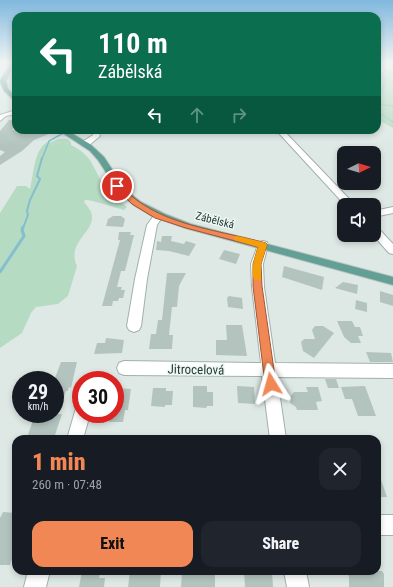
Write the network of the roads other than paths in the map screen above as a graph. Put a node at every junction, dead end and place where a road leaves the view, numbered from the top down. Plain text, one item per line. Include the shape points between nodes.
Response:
1 (12, 113) edge
2 (0, 119) edge
3 (68, 134) edge
4 (96, 134) edge
5 (282, 134) edge
6 (85, 144) junction
7 (343, 198) edge
8 (393, 210) edge
9 (381, 213) edge
10 (158, 216) junction
11 (381, 237) edge
12 (263, 245) junction
13 (393, 250) edge
14 (393, 281) edge
15 (134, 326) dead end
16 (124, 368) dead end
17 (269, 371) junction
18 (393, 371) edge
19 (79, 423) edge
20 (76, 435) edge
21 (277, 435) edge
22 (381, 525) edge
23 (393, 525) edge
24 (38, 575) edge
25 (296, 575) edge
26 (35, 587) edge
27 (298, 587) edge

1 - 2 street
3 - 6 main road, Zábělská
4 - 6 street via 96,138
5 - 7 street
6 - 10 main road, Zábělská via 102,160 117,186 134,202
8 - 9 street
10 - 12 main road, Zábělská
10 - 15 street via 152,225
11 - 13 street
12 - 14 main road, Zábělská
12 - 17 street via 257,264 258,286
16 - 17 street, Jitrocelová
17 - 18 street, Jitrocelová
17 - 21 street
19 - 20 street
22 - 23 street
24 - 26 street
25 - 27 street

